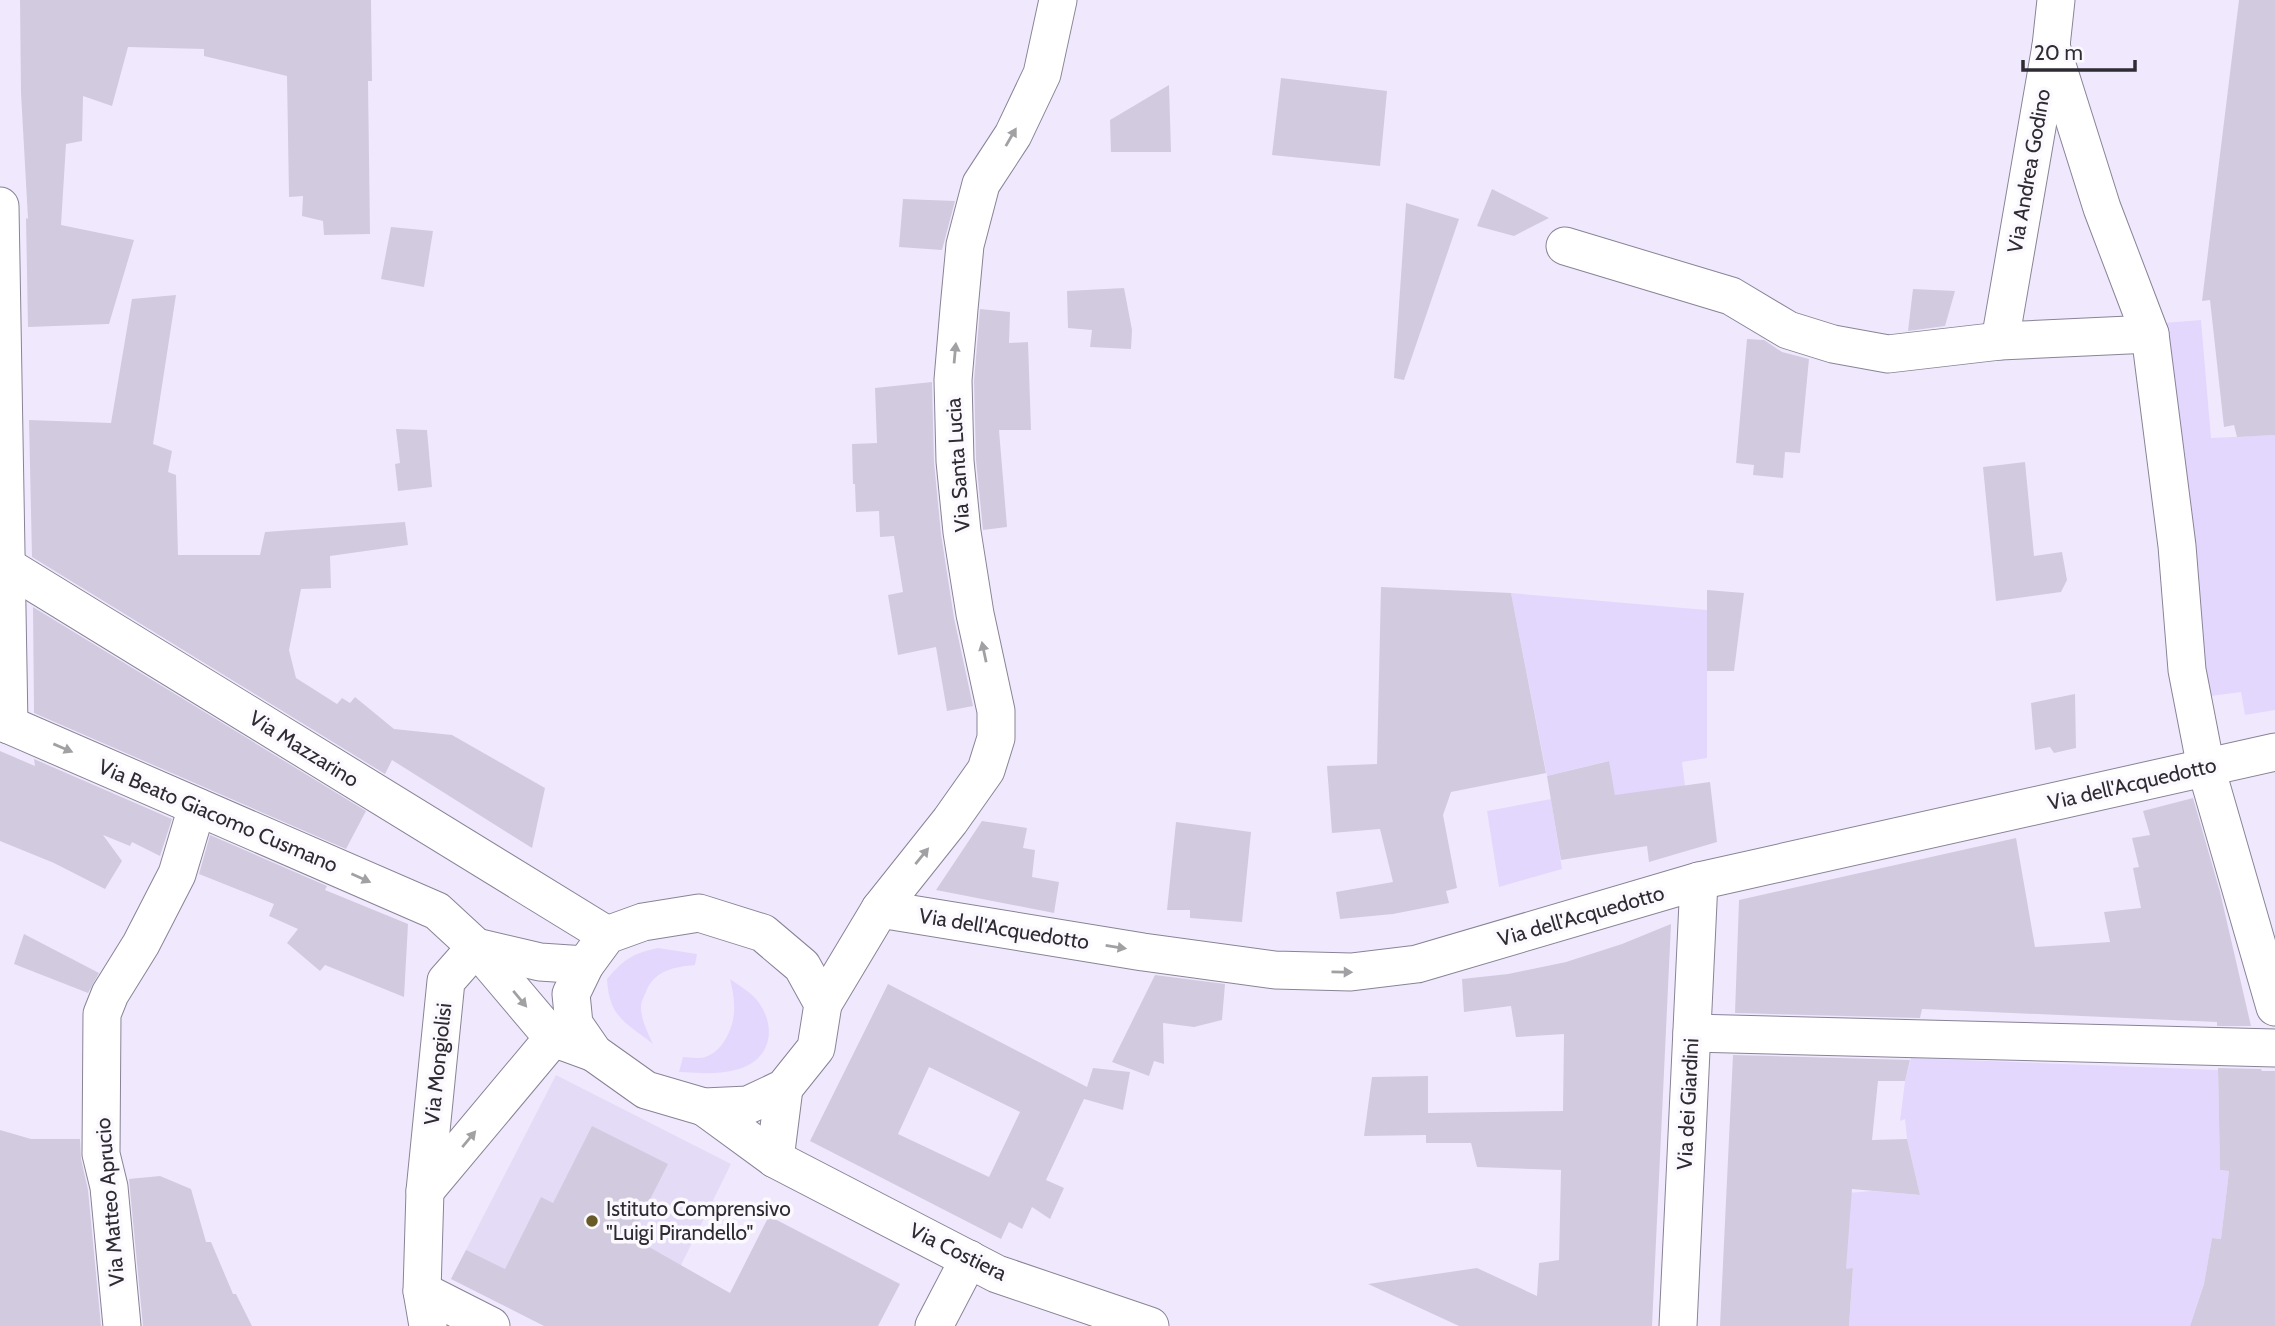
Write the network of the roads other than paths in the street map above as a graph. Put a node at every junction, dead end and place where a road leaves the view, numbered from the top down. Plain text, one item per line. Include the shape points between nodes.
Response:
1 (1058, 0) edge
2 (2056, 0) edge
3 (2051, 46) junction
4 (0, 206) edge
5 (1565, 246) dead end
6 (2150, 334) junction
7 (2000, 341) junction
8 (3, 564) edge
9 (5, 723) edge
10 (2275, 752) edge
11 (2207, 768) junction
12 (197, 807) junction
13 (1699, 881) junction
14 (880, 909) junction
15 (607, 935) junction
16 (476, 947) junction
17 (585, 965) junction
18 (823, 1004) junction
19 (2275, 1007) edge
20 (1692, 1032) junction
21 (553, 1038) junction
22 (2275, 1048) edge
23 (594, 1053) junction
24 (784, 1088) junction
25 (704, 1107) junction
26 (775, 1159) junction
27 (425, 1191) junction
28 (969, 1259) junction
29 (422, 1291) junction
30 (1107, 1319) edge
31 (121, 1326) edge
32 (428, 1326) edge
33 (491, 1326) edge
34 (934, 1326) edge
35 (1150, 1326) edge
36 (1678, 1326) edge

14 -> 1 street, Via Santa Lucia via 986,770 996,738 996,711 961,532 953,380 965,245 981,184 1013,135 1042,74
2 - 3 street, Via Andrea Godino
3 - 6 street via 2102,208
3 - 7 street, Via Andrea Godino
4 - 8 street
5 - 7 street via 1731,296 1788,330 1833,344 1888,354
6 - 7 street
6 - 11 street via 2187,670
8 - 9 street
8 - 15 street, Via Mazzarino
9 -> 12 street, Via Beato Giacomo Cusmano
10 - 11 street, Via dell'Acquedotto
11 - 13 street, Via dell'Acquedotto
11 - 19 street
12 -> 16 street, Via Beato Giacomo Cusmano via 436,911
12 - 31 street, Via Matteo Aprucio via 177,874 102,1014 101,1154 109,1187
14 -> 13 street, Via dell'Acquedotto via 1275,970 1351,972 1417,964
13 - 20 street, Via dei Giardini
14 - 18 street, Via Santa Lucia
15 - 17 street
15 - 18 street via 643,922 699,913 729,922 763,933 802,966
16 - 17 street via 540,962
16 -> 21 street, Via Beato Giacomo Cusmano
16 - 27 street, Via Mongiolisi via 446,981
17 - 23 street via 571,994 574,1024
18 - 24 street via 816,1048
20 - 22 street
20 - 36 street, Via dei Giardini
21 - 23 street
27 -> 21 street, Via Mongiolisi
23 - 25 street via 646,1090
24 - 25 street via 748,1105
24 - 26 street
25 - 26 street, Via Costiera
26 - 28 street, Via Costiera
27 - 29 street, Via Mongiolisi
28 - 30 street, Via Costiera
28 - 34 street
29 - 32 street, Via Mongiolisi
29 - 33 street
30 - 35 street, Via Costiera

